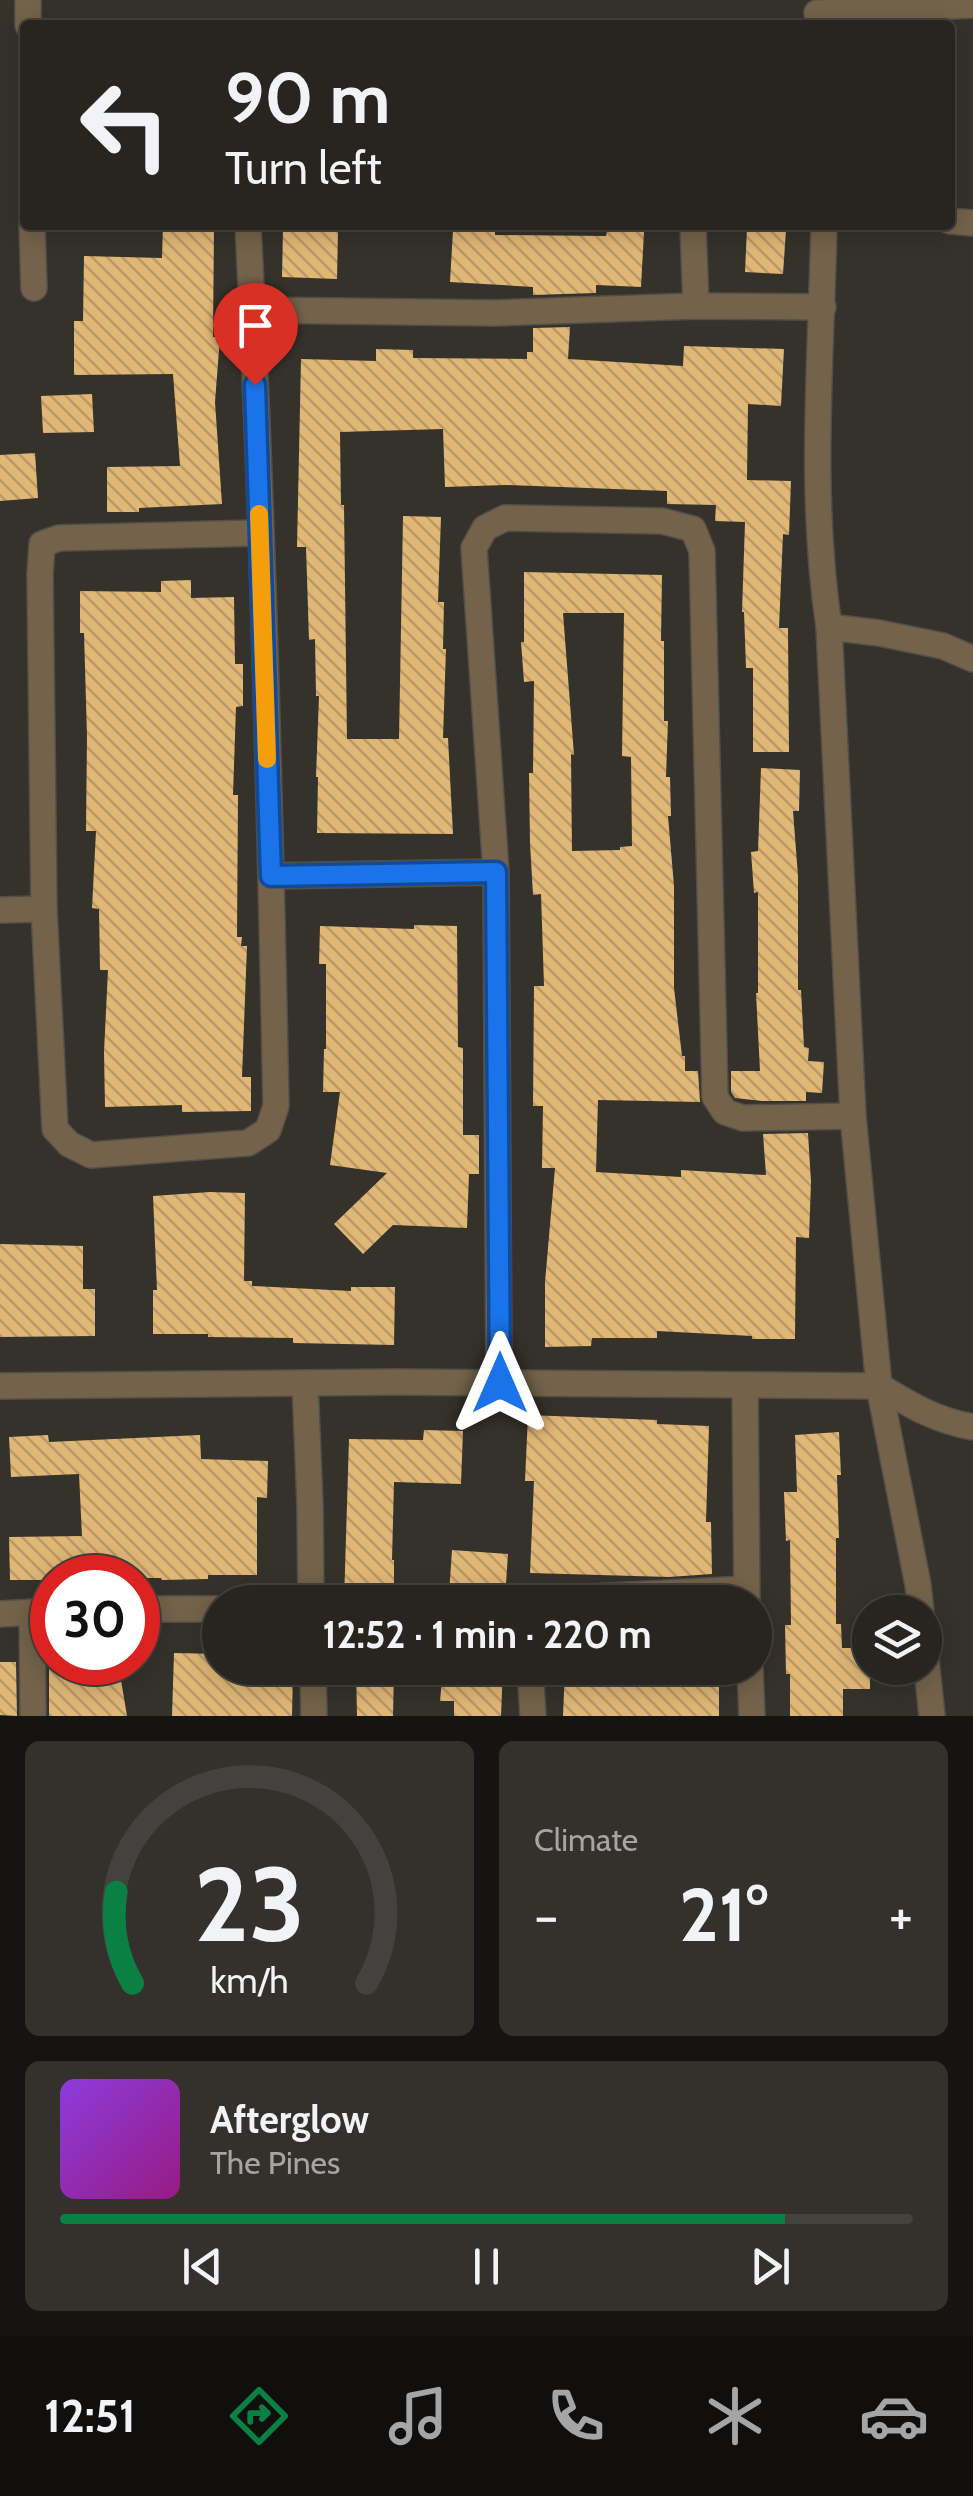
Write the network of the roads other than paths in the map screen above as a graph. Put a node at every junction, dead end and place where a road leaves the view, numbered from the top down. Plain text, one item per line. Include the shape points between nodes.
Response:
1 (973, 5) edge
2 (818, 13) edge
3 (32, 230) edge
4 (248, 230) edge
5 (693, 230) edge
6 (824, 230) edge
7 (34, 288) dead end
8 (696, 306) junction
9 (822, 307) junction
10 (252, 310) junction
11 (260, 533) junction
12 (828, 628) junction
13 (973, 660) edge
14 (496, 872) junction
15 (271, 876) junction
16 (44, 909) junction
17 (0, 910) edge
18 (853, 1116) junction
19 (500, 1383) junction
20 (304, 1384) junction
21 (745, 1384) junction
22 (0, 1386) edge
23 (880, 1386) junction
24 (973, 1427) edge
25 (311, 1585) edge
26 (747, 1585) edge
27 (919, 1595) edge
28 (202, 1608) edge
29 (160, 1609) edge
30 (30, 1612) edge
31 (0, 1614) edge
32 (35, 1685) edge
33 (313, 1685) edge
34 (531, 1685) edge
35 (751, 1685) edge
36 (929, 1685) edge
37 (32, 1716) edge
38 (314, 1716) edge
39 (533, 1716) edge
40 (752, 1716) edge
41 (932, 1716) edge

1 - 2 street
3 - 7 street
4 - 10 street
5 - 8 street
6 - 9 street
8 - 9 street
8 - 10 street via 495,313
9 - 12 street via 819,504
10 - 11 street
11 - 15 street
11 - 16 street via 59,538 42,544
12 - 13 street via 943,646
12 - 18 street
14 - 15 street
14 - 18 street via 474,548 484,528 505,518 662,521 693,529 702,551 715,1097 726,1112 743,1118
14 - 19 street
15 - 16 street via 276,1106 268,1130 248,1143 91,1154 55,1129
16 - 17 street
18 - 23 street
19 - 20 street
19 - 21 street
20 - 22 street
20 - 25 street
21 - 23 street
21 - 26 street
23 - 24 street via 924,1413
23 - 27 street
28 - 29 street
30 - 31 street
32 - 37 street
33 - 38 street
34 - 39 street
35 - 40 street
36 - 41 street

